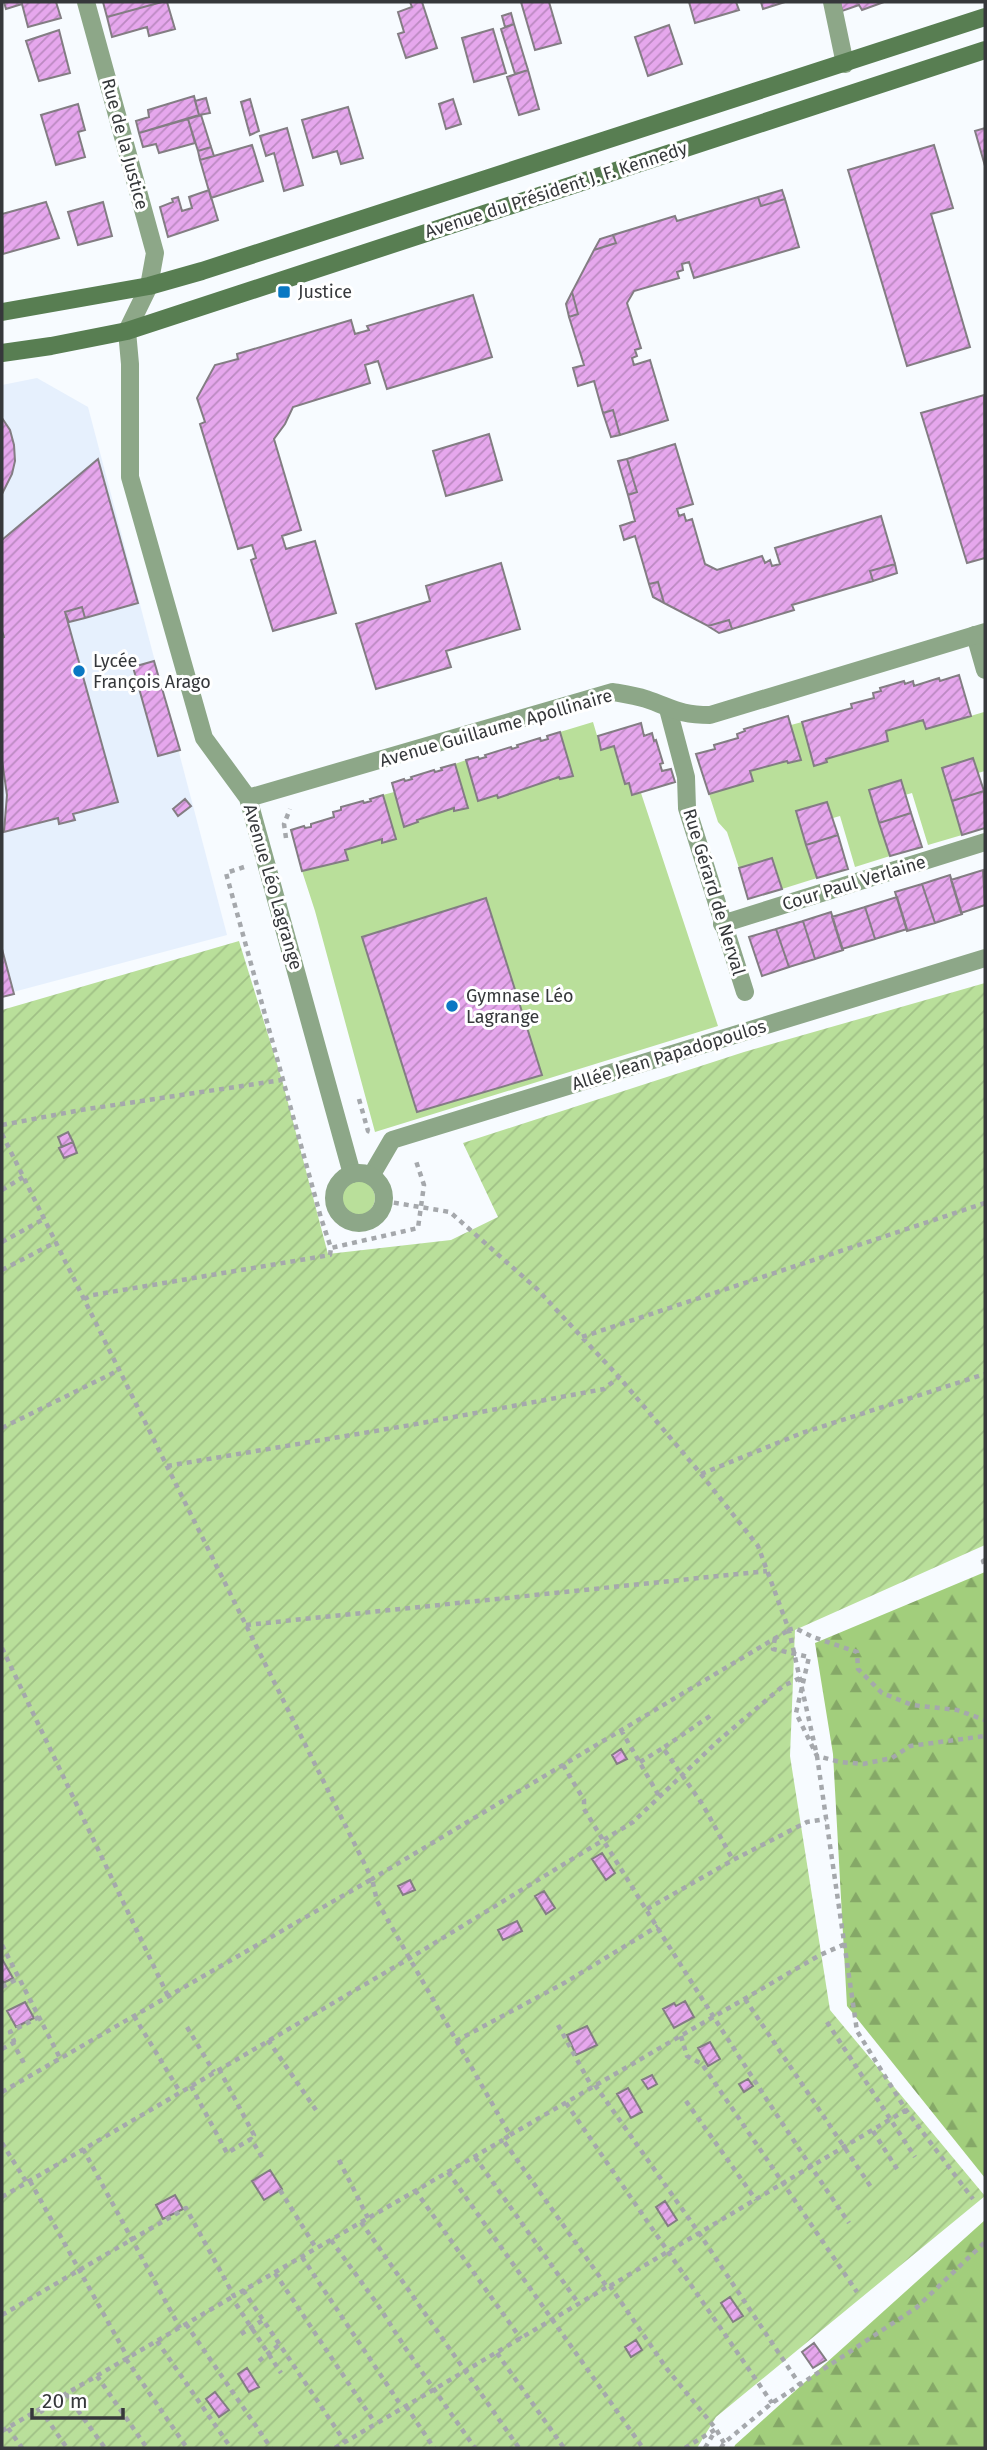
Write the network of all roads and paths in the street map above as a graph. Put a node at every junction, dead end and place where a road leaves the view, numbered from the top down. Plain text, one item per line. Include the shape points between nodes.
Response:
1 (86, 2) edge
2 (832, 2) edge
3 (985, 18) edge
4 (985, 50) edge
5 (845, 64) junction
6 (149, 286) junction
7 (2, 312) edge
8 (127, 331) junction
9 (2, 353) edge
10 (980, 634) edge
11 (985, 670) edge
12 (668, 709) junction
13 (248, 798) junction
14 (985, 842) edge
15 (722, 924) junction
16 (985, 958) edge
17 (745, 992) dead end
18 (282, 1080) dead end
19 (2, 1125) edge
20 (2, 1134) edge
21 (352, 1174) junction
22 (371, 1176) junction
23 (23, 1177) junction
24 (2, 1190) edge
25 (384, 1201) junction
26 (985, 1203) edge
27 (44, 1219) junction
28 (2, 1241) edge
29 (56, 1242) junction
30 (331, 1248) dead end
31 (2, 1270) edge
32 (84, 1299) junction
33 (582, 1337) junction
34 (119, 1370) junction
35 (985, 1374) edge
36 (619, 1377) junction
37 (2, 1428) edge
38 (167, 1466) junction
39 (701, 1474) junction
40 (985, 1560) edge
41 (985, 1566) edge
42 (767, 1571) junction
43 (246, 1625) junction
44 (789, 1630) junction
45 (775, 1639) junction
46 (2, 1648) edge
47 (794, 1654) junction
48 (800, 1678) junction
49 (802, 1688) junction
50 (710, 1716) dead end
51 (985, 1720) edge
52 (621, 1730) junction
53 (985, 1736) edge
54 (663, 1748) junction
55 (817, 1756) junction
56 (640, 1762) junction
57 (563, 1765) junction
58 (682, 1774) junction
59 (659, 1796) junction
60 (826, 1819) junction
61 (603, 1840) junction
62 (733, 1860) junction
63 (372, 1879) junction
64 (647, 1909) junction
65 (658, 1926) junction
66 (845, 1944) junction
67 (2, 1945) edge
68 (4, 1954) edge
69 (410, 1958) junction
70 (19, 1978) junction
71 (2, 1987) edge
72 (167, 1996) junction
73 (745, 1999) junction
74 (134, 2015) junction
75 (39, 2017) junction
76 (712, 2017) junction
77 (827, 2022) dead end
78 (558, 2025) dead end
79 (187, 2026) dead end
80 (681, 2036) junction
81 (268, 2040) junction
82 (456, 2041) junction
83 (13, 2043) junction
84 (2, 2049) edge
85 (60, 2058) junction
86 (25, 2065) dead end
87 (216, 2071) junction
88 (191, 2086) junction
89 (594, 2086) junction
90 (2, 2092) edge
91 (180, 2092) junction
92 (686, 2101) dead end
93 (566, 2103) junction
94 (316, 2110) dead end
95 (906, 2110) junction
96 (890, 2120) junction
97 (873, 2131) junction
98 (510, 2135) junction
99 (251, 2139) junction
100 (503, 2140) junction
101 (2, 2143) edge
102 (843, 2148) junction
103 (83, 2150) junction
104 (262, 2157) dead end
105 (475, 2157) junction
106 (915, 2157) dead end
107 (338, 2160) dead end
108 (812, 2167) junction
109 (897, 2169) dead end
110 (448, 2172) junction
111 (28, 2182) junction
112 (784, 2183) junction
113 (871, 2187) dead end
114 (280, 2190) dead end
115 (415, 2190) junction
116 (2, 2197) edge
117 (973, 2199) dead end
118 (756, 2200) junction
119 (369, 2218) junction
120 (361, 2222) junction
121 (849, 2223) dead end
122 (699, 2233) junction
123 (131, 2240) junction
124 (331, 2240) junction
125 (985, 2242) edge
126 (316, 2248) junction
127 (668, 2252) junction
128 (302, 2257) junction
129 (80, 2270) junction
130 (275, 2273) junction
131 (608, 2287) junction
132 (243, 2290) junction
133 (857, 2292) dead end
134 (234, 2295) junction
135 (236, 2304) dead end
136 (579, 2304) junction
137 (2, 2315) edge
138 (263, 2320) junction
139 (552, 2320) junction
140 (183, 2326) junction
141 (251, 2328) junction
142 (241, 2334) dead end
143 (521, 2339) junction
144 (157, 2341) junction
145 (280, 2344) junction
146 (497, 2353) junction
147 (268, 2354) junction
148 (127, 2358) junction
149 (259, 2361) dead end
150 (465, 2371) junction
151 (281, 2373) dead end
152 (97, 2376) junction
153 (800, 2385) junction
154 (434, 2390) junction
155 (66, 2394) junction
156 (772, 2403) junction
157 (405, 2407) junction
158 (40, 2409) junction
159 (375, 2423) junction
160 (8, 2428) junction
161 (716, 2429) junction
162 (2, 2431) edge
163 (347, 2441) junction
164 (722, 2446) edge
165 (22, 2448) edge
166 (67, 2448) edge
167 (105, 2448) edge
168 (147, 2448) edge
169 (187, 2448) edge
170 (231, 2448) edge
171 (271, 2448) edge
172 (335, 2448) edge
173 (354, 2448) edge
174 (434, 2448) edge
175 (475, 2448) edge
176 (519, 2448) edge
177 (564, 2448) edge
178 (643, 2448) edge
179 (685, 2448) edge
180 (705, 2448) edge

1 - 6 street, Rue de la Justice via 155,253
2 - 5 street
3 - 5 main road, Avenue du Président J. F. Kennedy
4 - 8 main road, Avenue du Président J. F. Kennedy
5 - 6 main road, Avenue du Président J. F. Kennedy
6 - 7 main road, Avenue du Président J. F. Kennedy
6 - 8 street
8 - 9 main road, Avenue du Président J. F. Kennedy
8 - 13 street, Avenue Léo Lagrange via 130,477 204,738
10 - 11 street
10 - 12 street, Avenue Guillaume Apollinaire via 710,715
12 - 13 street, Avenue Guillaume Apollinaire via 613,692
12 - 15 street, Rue Gérard de Nerval via 687,776 687,808
13 - 21 street, Avenue Léo Lagrange
14 - 15 street, Cour Paul Verlaine
15 - 17 street, Rue Gérard de Nerval
16 - 22 street, Allée Jean Papadopoulos via 392,1140
18 - 19 path
20 - 23 path
21 - 22 street
21 - 25 street via 337,1186 335,1205 340,1213 356,1223 366,1222 381,1210
22 - 25 street via 379,1183
23 - 24 path
23 - 27 path
25 - 33 path via 450,1212 537,1289
26 - 33 path
27 - 28 path
27 - 29 path
29 - 31 path
29 - 32 path
30 - 32 path via 330,1255
32 - 34 path
33 - 36 path
34 - 37 path
34 - 38 path
35 - 39 path via 803,1433
36 - 38 path via 604,1389
36 - 39 path
38 - 43 path
39 - 42 path via 758,1546
40 - 41 path
42 - 43 path
42 - 44 path
43 - 63 path
44 - 45 path
44 - 47 path
44 - 51 path via 795,1628 857,1652 858,1669 882,1693 912,1705 957,1710
45 - 47 path via 773,1649
45 - 52 path
46 - 72 path
47 - 48 path
47 - 49 path via 809,1657
48 - 49 path
48 - 58 path via 783,1686
49 - 55 path
49 - 55 path via 796,1713
50 - 54 path
52 - 56 path
52 - 57 path
53 - 55 path via 910,1746 892,1758 863,1764
54 - 56 path
54 - 58 path
55 - 60 path
56 - 59 path
57 - 61 path
57 - 63 path
58 - 59 path
58 - 62 path
59 - 61 path via 633,1822
60 - 62 path via 807,1822
60 - 66 path
61 - 64 path
61 - 69 path
62 - 64 path
63 - 69 path via 377,1900
63 - 72 path
64 - 65 path
65 - 76 path
65 - 82 path
66 - 73 path
66 - 95 path via 857,2031
67 - 68 path
68 - 70 path
69 - 81 path
69 - 82 path
70 - 71 path
70 - 75 path
72 - 74 path
73 - 76 path
73 - 102 path
74 - 85 path
74 - 91 path
75 - 83 path via 10,2032
75 - 85 path
76 - 80 path
76 - 108 path
77 - 96 path
78 - 89 path
79 - 87 path
80 - 89 path
80 - 112 path via 687,2056 702,2064
81 - 87 path
81 - 94 path
82 - 98 path
83 - 84 path
83 - 86 path
85 - 90 path
87 - 88 path
87 - 99 path via 254,2134
88 - 91 path
88 - 99 path via 227,2153
89 - 93 path
89 - 122 path
91 - 103 path
92 - 118 path
93 - 98 path
93 - 127 path
95 - 96 path
95 - 117 path
96 - 97 path
96 - 106 path
97 - 102 path
97 - 109 path
98 - 100 path
99 - 104 path
100 - 105 path
100 - 131 path
101 - 111 path
102 - 108 path
102 - 113 path
103 - 111 path
103 - 123 path
105 - 110 path
105 - 136 path
107 - 119 path
108 - 112 path
108 - 121 path
110 - 115 path
110 - 139 path
111 - 116 path
111 - 129 path
112 - 118 path
112 - 133 path
114 - 126 path
115 - 119 path
115 - 143 path
118 - 122 path
119 - 120 path
120 - 124 path
120 - 150 path
122 - 127 path
122 - 153 path
123 - 129 path
123 - 134 path via 186,2208
123 - 140 path
124 - 126 path
124 - 154 path
125 - 153 path via 916,2308
126 - 128 path
127 - 131 path
127 - 156 path
128 - 130 path
128 - 157 path
129 - 137 path
129 - 148 path
130 - 132 path
130 - 159 path
131 - 136 path
131 - 161 path
132 - 134 path
132 - 138 path
134 - 140 path
135 - 141 path
136 - 139 path
138 - 141 path
138 - 145 path
139 - 143 path
139 - 178 path
140 - 144 path
140 - 171 path
141 - 142 path
141 - 147 path
143 - 146 path
144 - 148 path
144 - 170 path
145 - 147 path
145 - 163 path
146 - 150 path
146 - 177 path
147 - 149 path
147 - 151 path
148 - 152 path
148 - 169 path
150 - 154 path
150 - 176 path
152 - 155 path
152 - 168 path
153 - 156 path
154 - 157 path
154 - 175 path
155 - 158 path
155 - 167 path
156 - 164 path
157 - 159 path
157 - 174 path
158 - 160 path
158 - 166 path
159 - 163 path
160 - 162 path
160 - 165 path
161 - 164 path
161 - 179 path
161 - 180 path
163 - 172 path
163 - 173 path

